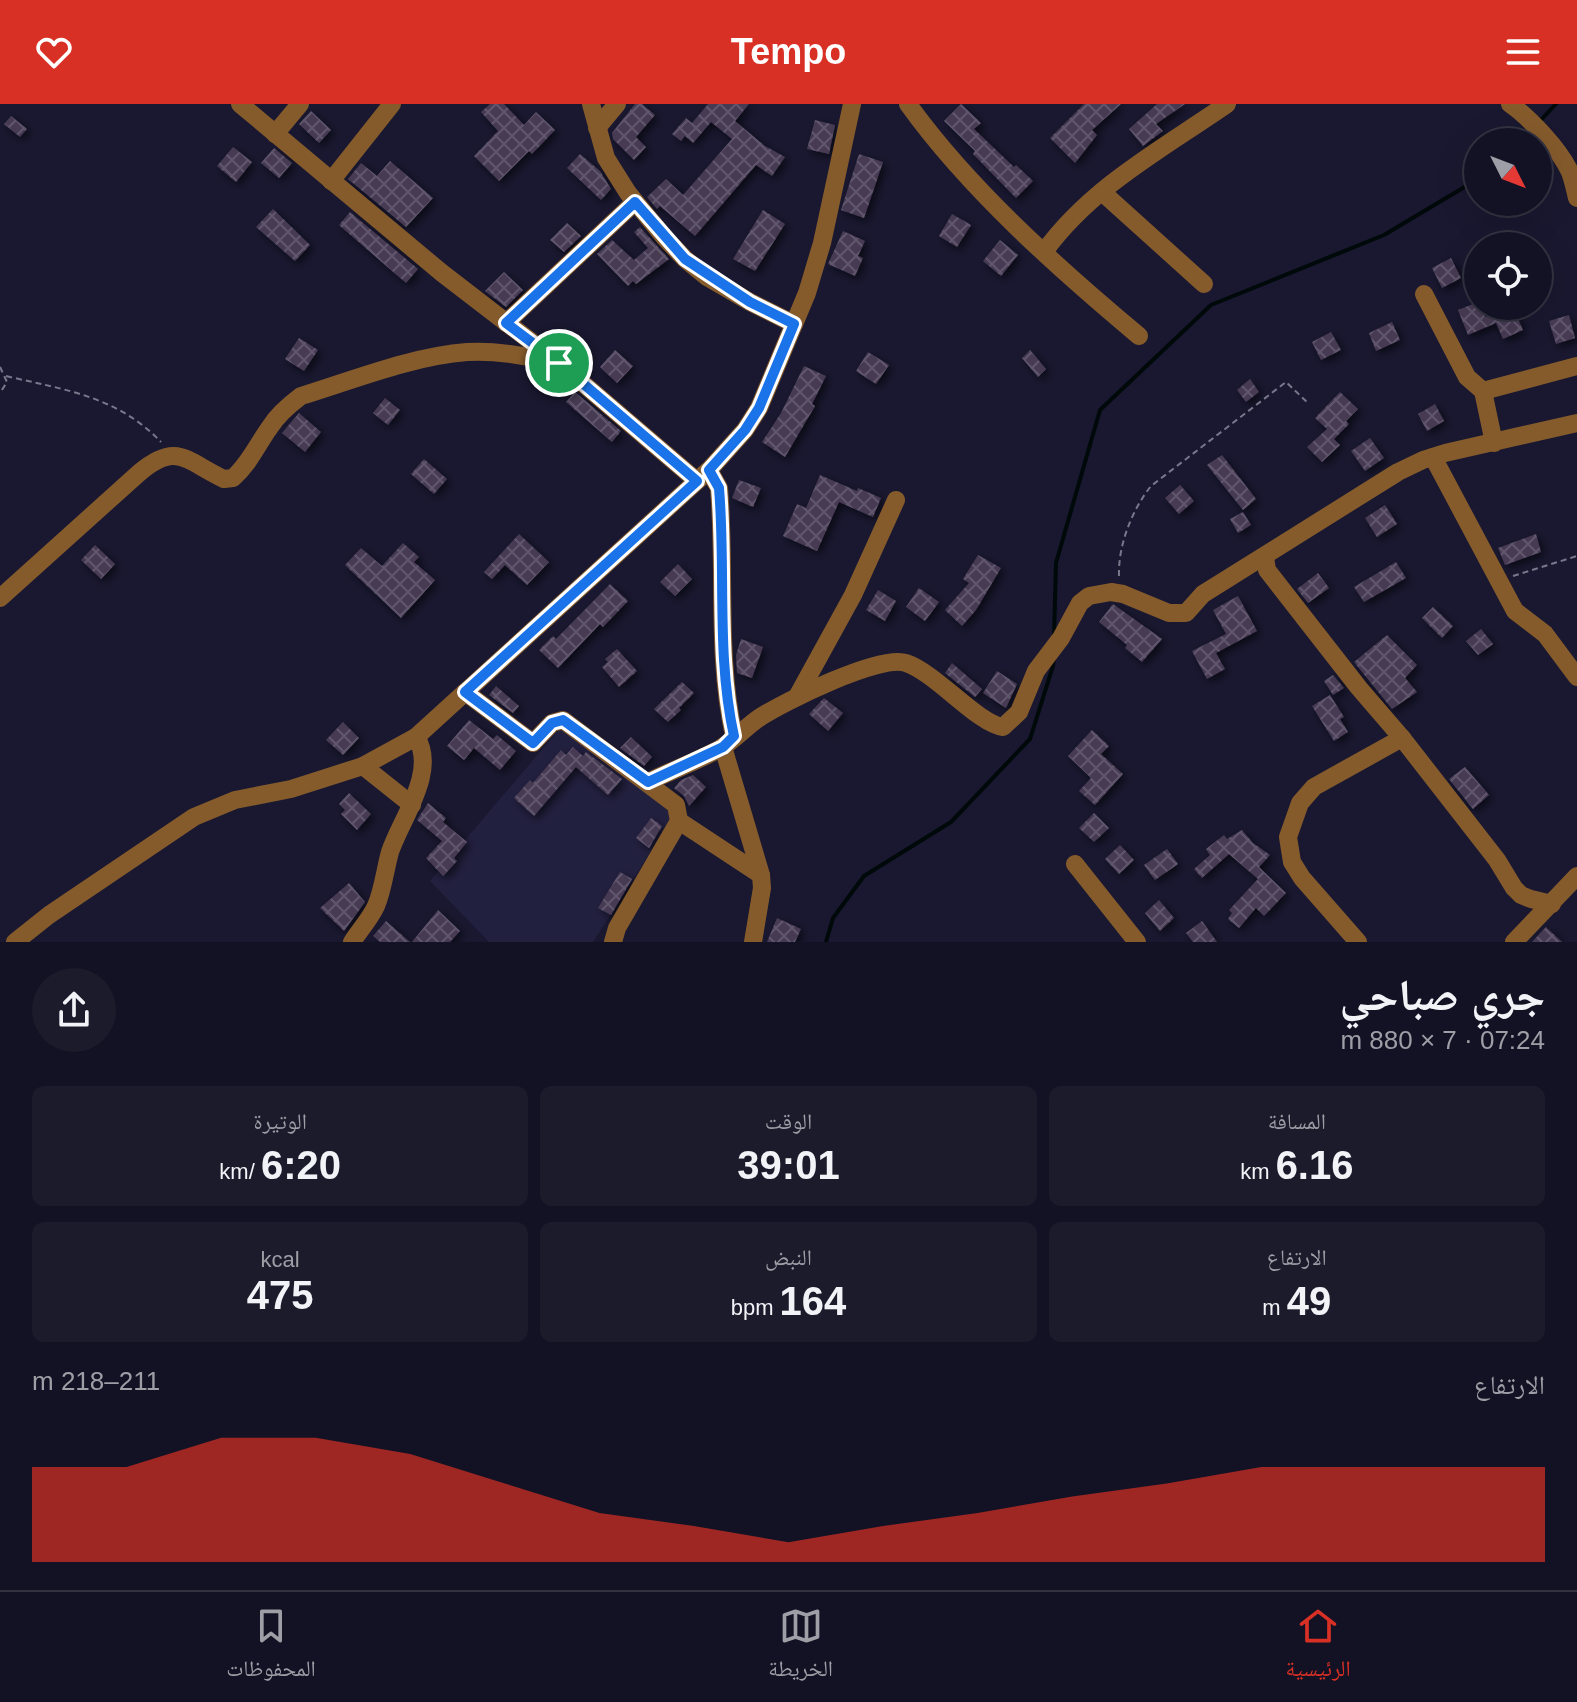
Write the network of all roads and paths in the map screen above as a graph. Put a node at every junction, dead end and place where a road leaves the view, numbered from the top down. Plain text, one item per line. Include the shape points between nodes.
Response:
1 (240, 104) edge
2 (300, 104) edge
3 (392, 104) edge
4 (591, 104) edge
5 (617, 104) edge
6 (852, 104) edge
7 (908, 104) edge
8 (1227, 104) edge
9 (1510, 104) edge
10 (597, 128) junction
11 (275, 134) junction
12 (331, 181) junction
13 (1102, 192) junction
14 (1577, 198) edge
15 (635, 202) junction
16 (1044, 252) junction
17 (1204, 284) dead end
18 (1424, 294) dead end
19 (506, 323) junction
20 (794, 324) junction
21 (1139, 336) dead end
22 (559, 363) junction
23 (1577, 366) edge
24 (0, 367) edge
25 (6, 376) junction
26 (1483, 391) junction
27 (0, 393) edge
28 (1309, 404) dead end
29 (1577, 423) edge
30 (1494, 443) junction
31 (173, 454) junction
32 (1433, 457) junction
33 (703, 476) junction
34 (896, 500) dead end
35 (1577, 556) edge
36 (1265, 557) junction
37 (1499, 581) junction
38 (1120, 594) junction
39 (0, 598) edge
40 (1577, 677) edge
41 (465, 692) junction
42 (798, 695) junction
43 (416, 737) junction
44 (1402, 738) junction
45 (729, 741) junction
46 (363, 766) junction
47 (648, 782) junction
48 (412, 805) junction
49 (678, 813) junction
50 (1075, 864) dead end
51 (761, 875) junction
52 (1577, 876) edge
53 (1552, 904) junction
54 (15, 942) edge
55 (352, 942) edge
56 (613, 942) edge
57 (753, 942) edge
58 (1137, 942) edge
59 (1358, 942) edge
60 (1514, 942) edge

1 - 11 street
2 - 11 street
3 - 12 street
4 - 10 street
5 - 10 street
6 - 20 street via 822,243
7 - 16 street via 939,145
8 - 13 street
9 - 14 street via 1571,173
10 - 15 street via 606,158
11 - 12 street
12 - 19 street
13 - 16 street
13 - 17 street
15 - 19 street
15 - 20 street via 685,259
16 - 21 street
18 - 26 street via 1467,377
19 - 22 street
20 - 33 street via 759,408
22 - 31 street via 509,353 435,356 301,396 270,425 233,478 224,479
22 - 33 street
23 - 26 street
24 - 25 path
25 - 27 path
25 - 31 path via 114,405
26 - 30 street
28 - 38 path via 1286,382 1151,486 1130,523 1119,566
29 - 30 street
30 - 32 street
31 - 39 street via 150,463
32 - 36 street via 1398,472
32 - 37 street
33 - 41 street
33 - 45 street via 719,488
34 - 42 street via 853,595
35 - 37 path
36 - 38 street via 1203,594 1186,613 1169,613
36 - 44 street via 1267,570
37 - 40 street via 1515,611 1545,634
38 - 42 street via 1098,593 1080,603 1036,671 1019,712 1003,727 920,670 898,661
41 - 43 street
41 - 47 street via 533,743 552,723 563,720
42 - 45 street
43 - 46 street
43 - 48 street via 424,757
44 - 53 street via 1521,895
44 - 59 street via 1314,787 1300,803 1288,837 1292,862 1302,878
45 - 47 street
45 - 51 street
46 - 48 street
46 - 54 street via 235,800 194,817
47 - 49 street
48 - 55 street via 391,851 376,906
49 - 51 street
49 - 56 street
50 - 58 street
51 - 57 street
52 - 53 street
53 - 60 street

